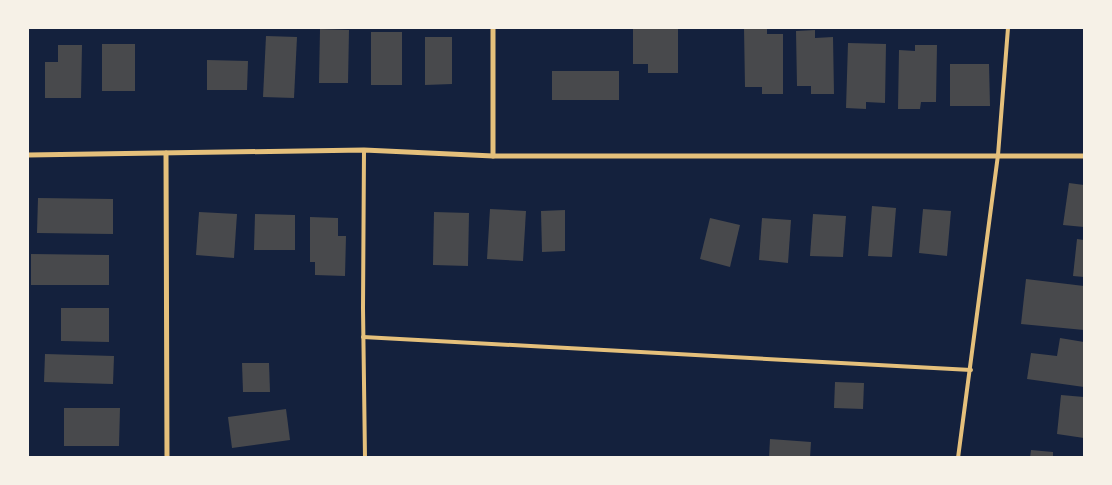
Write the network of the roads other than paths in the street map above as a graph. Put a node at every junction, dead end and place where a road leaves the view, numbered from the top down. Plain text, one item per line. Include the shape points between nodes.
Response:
1 (493, 28) edge
2 (1008, 28) edge
3 (364, 150) junction
4 (166, 154) junction
5 (28, 155) edge
6 (998, 155) junction
7 (493, 156) junction
8 (1084, 156) edge
9 (363, 337) junction
10 (971, 370) junction
11 (166, 458) edge
12 (365, 458) edge
13 (958, 458) edge

1 - 7 street
2 - 6 lane
3 - 4 street
3 - 7 street
3 - 9 lane
4 - 5 street
4 - 11 street
6 - 7 street
6 - 8 street
6 - 10 lane
9 - 10 lane
9 - 12 lane
10 - 13 lane

